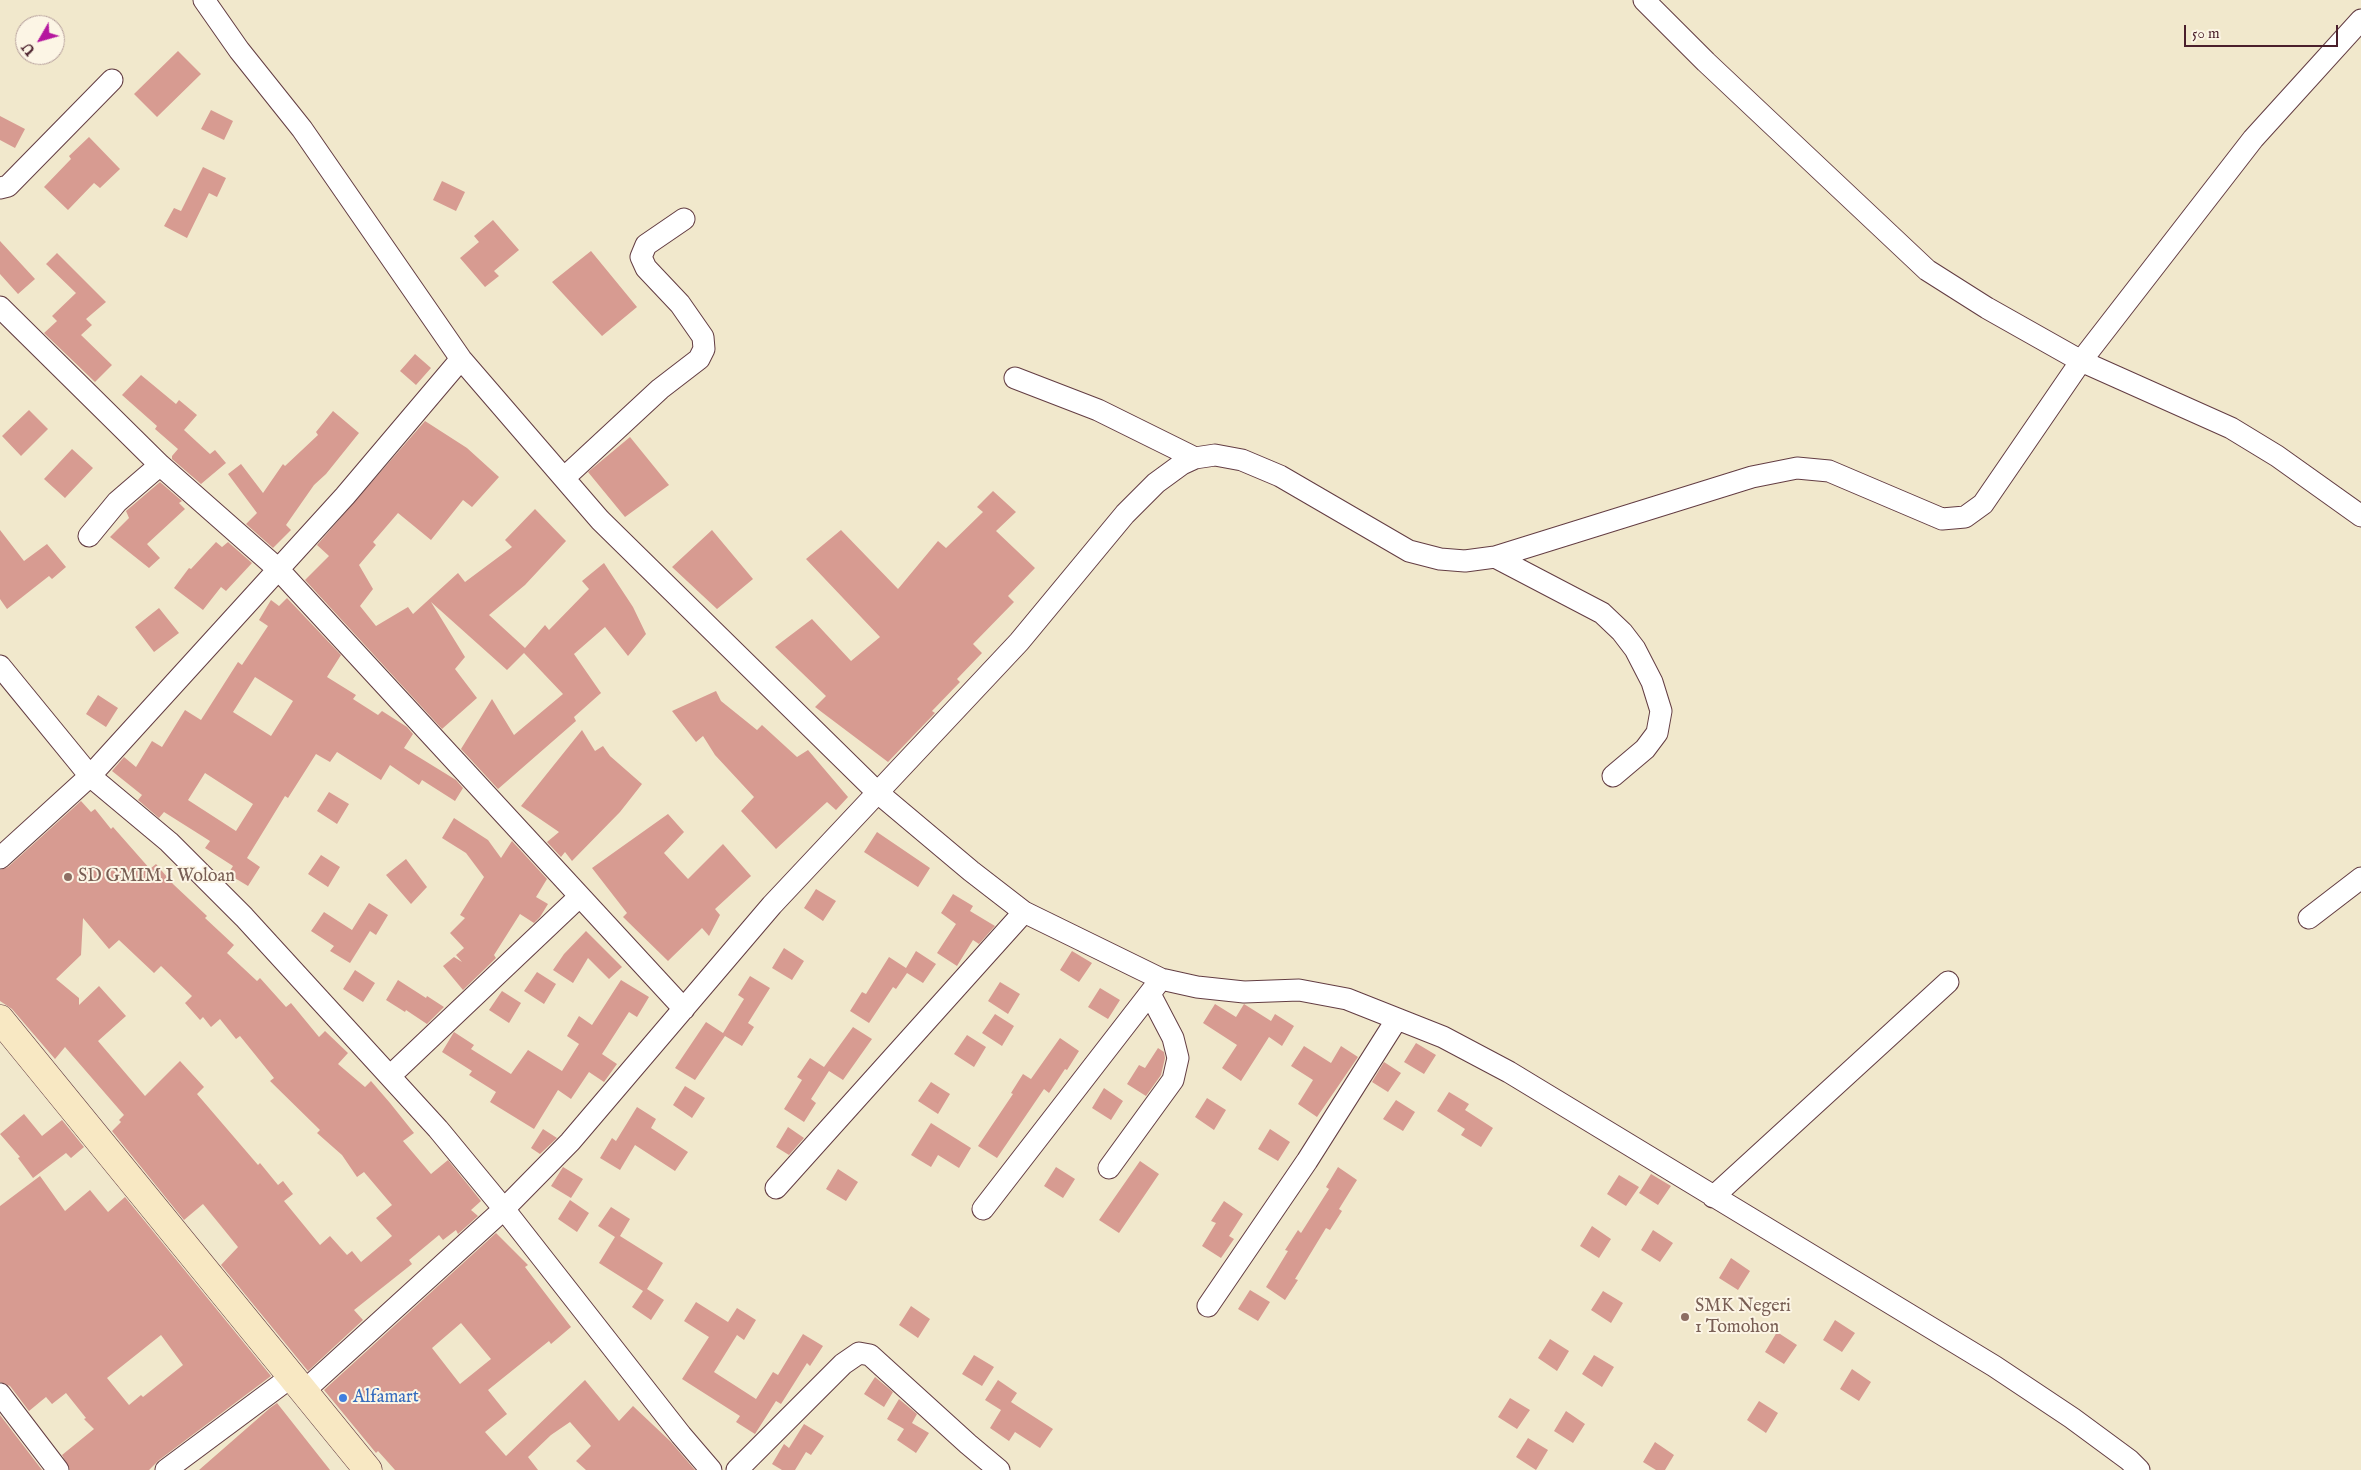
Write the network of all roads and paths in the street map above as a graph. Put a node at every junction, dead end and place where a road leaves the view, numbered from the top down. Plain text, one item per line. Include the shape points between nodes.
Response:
1 (204, 0) edge
2 (1644, 0) edge
3 (2361, 20) edge
4 (112, 80) dead end
5 (0, 188) edge
6 (684, 219) dead end
7 (0, 307) edge
8 (461, 358) junction
9 (2081, 361) junction
10 (1015, 378) dead end
11 (1195, 458) junction
12 (160, 466) junction
13 (564, 478) junction
14 (2361, 516) edge
15 (89, 536) dead end
16 (1495, 557) junction
17 (278, 569) junction
18 (0, 666) edge
19 (90, 776) junction
20 (1614, 776) dead end
21 (877, 792) junction
22 (0, 858) edge
23 (2361, 878) edge
24 (579, 897) junction
25 (1024, 912) junction
26 (2309, 918) dead end
27 (1948, 982) dead end
28 (1155, 987) junction
29 (684, 1009) junction
30 (0, 1019) edge
31 (1397, 1019) junction
32 (390, 1076) junction
33 (1109, 1168) dead end
34 (776, 1188) dead end
35 (1713, 1197) junction
36 (504, 1209) junction
37 (983, 1209) dead end
38 (1208, 1306) dead end
39 (297, 1385) junction
40 (0, 1394) edge
41 (58, 1470) edge
42 (166, 1470) edge
43 (368, 1470) edge
44 (711, 1470) edge
45 (737, 1470) edge
46 (999, 1470) edge
47 (2139, 1470) edge

1 - 8 street via 234,44 302,129
2 - 9 street via 1712,69 1926,270
3 - 9 street via 2253,139
4 - 5 street via 8,186
6 - 13 street via 646,245 641,256 646,268 680,304 703,337 704,348 699,359 660,389
7 - 12 street
8 - 13 street
8 - 17 street via 345,496
9 - 14 street via 2231,428 2277,456
9 - 16 street via 1982,504 1965,517 1942,519 1829,471 1796,468 1752,477
10 - 11 street via 1098,410
11 - 16 street via 1216,455 1242,460 1280,476 1409,551 1465,561
11 - 21 street via 1177,467 1141,496 1019,642
12 - 15 street via 117,502
12 - 17 street
13 - 21 street via 606,526
16 - 20 street via 1602,613 1635,649 1652,682 1661,711 1657,733 1645,749
17 - 19 street
17 - 24 street
18 - 19 street
19 - 22 street
19 - 32 street via 170,842 244,917
21 - 25 street
21 - 29 street via 772,905
23 - 26 street
24 - 29 street
24 - 32 street
25 - 28 street
25 - 34 street
27 - 35 street
28 - 31 street via 1244,992 1299,990 1347,1000
28 - 33 street via 1178,1058 1173,1080
28 - 37 street
29 - 36 street via 570,1142
30 - 39 main road
31 - 35 street via 1443,1037 1509,1072
31 - 38 street
32 - 36 street
35 - 47 street via 1994,1366 2072,1418
36 - 39 street
36 - 44 street
39 - 42 street
39 - 43 main road
40 - 41 street
45 - 46 street via 843,1364 859,1353 870,1355

